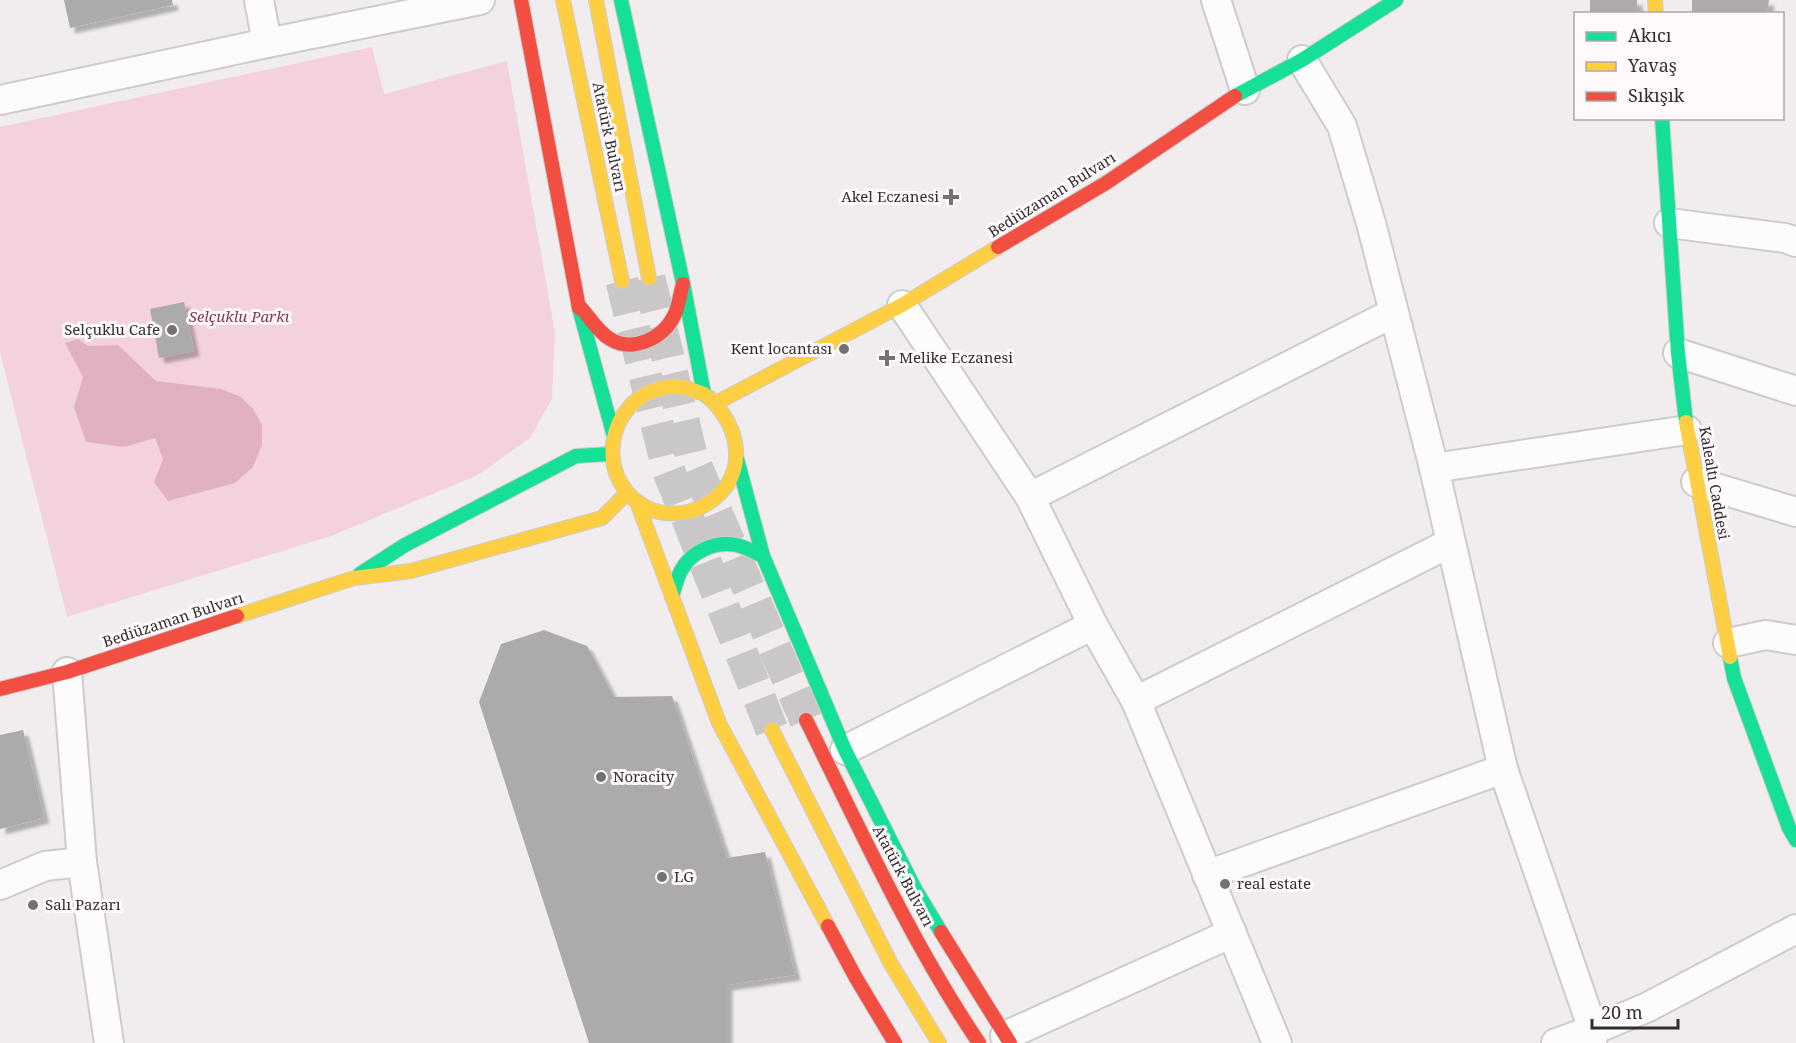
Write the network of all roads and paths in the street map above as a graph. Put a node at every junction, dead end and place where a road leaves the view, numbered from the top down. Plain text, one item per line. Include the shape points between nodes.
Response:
1 (260, 0) edge
2 (480, 0) edge
3 (521, 0) edge
4 (563, 0) edge
5 (596, 0) edge
6 (621, 0) edge
7 (1216, 0) edge
8 (1396, 0) edge
9 (267, 43) junction
10 (1302, 60) junction
11 (1245, 90) junction
12 (0, 100) edge
13 (1662, 120) edge
14 (1669, 224) junction
15 (1796, 242) edge
16 (649, 278) tunnel mouth
17 (622, 281) tunnel mouth
18 (683, 283) junction
19 (902, 305) junction
20 (579, 306) junction
21 (1393, 313) junction
22 (1678, 353) junction
23 (1796, 391) edge
24 (704, 394) junction
25 (716, 403) junction
26 (1687, 430) junction
27 (613, 433) junction
28 (610, 454) junction
29 (736, 459) junction
30 (1434, 468) junction
31 (1696, 482) junction
32 (632, 497) junction
33 (1030, 497) junction
34 (1796, 512) edge
35 (1450, 543) junction
36 (763, 556) junction
37 (354, 578) junction
38 (672, 596) junction
39 (1093, 625) junction
40 (1796, 640) edge
41 (1728, 643) junction
42 (67, 672) junction
43 (0, 689) edge
44 (1136, 701) junction
45 (806, 720) tunnel mouth
46 (772, 730) tunnel mouth
47 (845, 750) junction
48 (1503, 769) junction
49 (1796, 840) edge
50 (82, 862) junction
51 (1208, 874) junction
52 (0, 885) edge
53 (1796, 929) edge
54 (1232, 933) junction
55 (1599, 1039) edge
56 (998, 1041) edge
57 (109, 1043) edge
58 (895, 1043) edge
59 (939, 1043) edge
60 (1277, 1043) edge
61 (1556, 1043) edge

1 - 9 street
2 - 9 street
3 - 20 main road
4 - 17 main road, Atatürk Bulvarı
5 - 16 main road, Atatürk Bulvarı
6 - 18 main road
7 - 11 street
8 - 10 main road, Bediüzaman Bulvarı
9 - 12 street
10 - 11 main road, Bediüzaman Bulvarı
10 - 21 street via 1342,126
11 - 19 main road, Bediüzaman Bulvarı via 1106,183
13 - 14 main road, Kalealtı Caddesi
14 - 15 street
14 - 22 main road, Kalealtı Caddesi
18 - 20 main road via 667,328 642,343 626,345 610,339
18 - 24 main road
19 - 25 main road, Bediüzaman Bulvarı
19 - 33 street
20 - 27 main road
21 - 30 street
21 - 33 street
22 - 23 street
22 - 26 main road, Kalealtı Caddesi
24 - 25 main road
24 - 27 main road via 668,387 650,392 621,415
25 - 29 main road via 729,419 736,438
26 - 30 street
26 - 31 main road, Kalealtı Caddesi
27 - 28 main road
28 - 32 main road via 615,475
28 - 37 main road via 576,456 405,545
29 - 32 main road via 724,489 699,508 667,514 651,510
29 - 36 main road
30 - 35 street
31 - 34 street
31 - 41 main road, Kalealtı Caddesi
32 - 37 main road via 602,518 411,571
32 - 38 main road
33 - 39 street
35 - 44 street
35 - 48 street
36 - 38 main road via 738,545 706,548 682,568
36 - 47 main road
37 - 42 main road, Bediüzaman Bulvarı
38 - 58 main road via 719,723
39 - 44 street
39 - 47 street
40 - 41 street via 1766,635
41 - 49 main road, Kalealtı Caddesi via 1734,678
42 - 43 main road, Bediüzaman Bulvarı
42 - 50 street
44 - 51 street
45 - 56 main road, Atatürk Bulvarı via 875,860 941,981
46 - 59 main road via 891,964
47 - 56 main road
48 - 51 street
48 - 55 street
50 - 52 street via 45,866
50 - 57 street
51 - 54 street
53 - 55 street via 1648,1007
54 - 56 street
54 - 60 street
55 - 61 street

